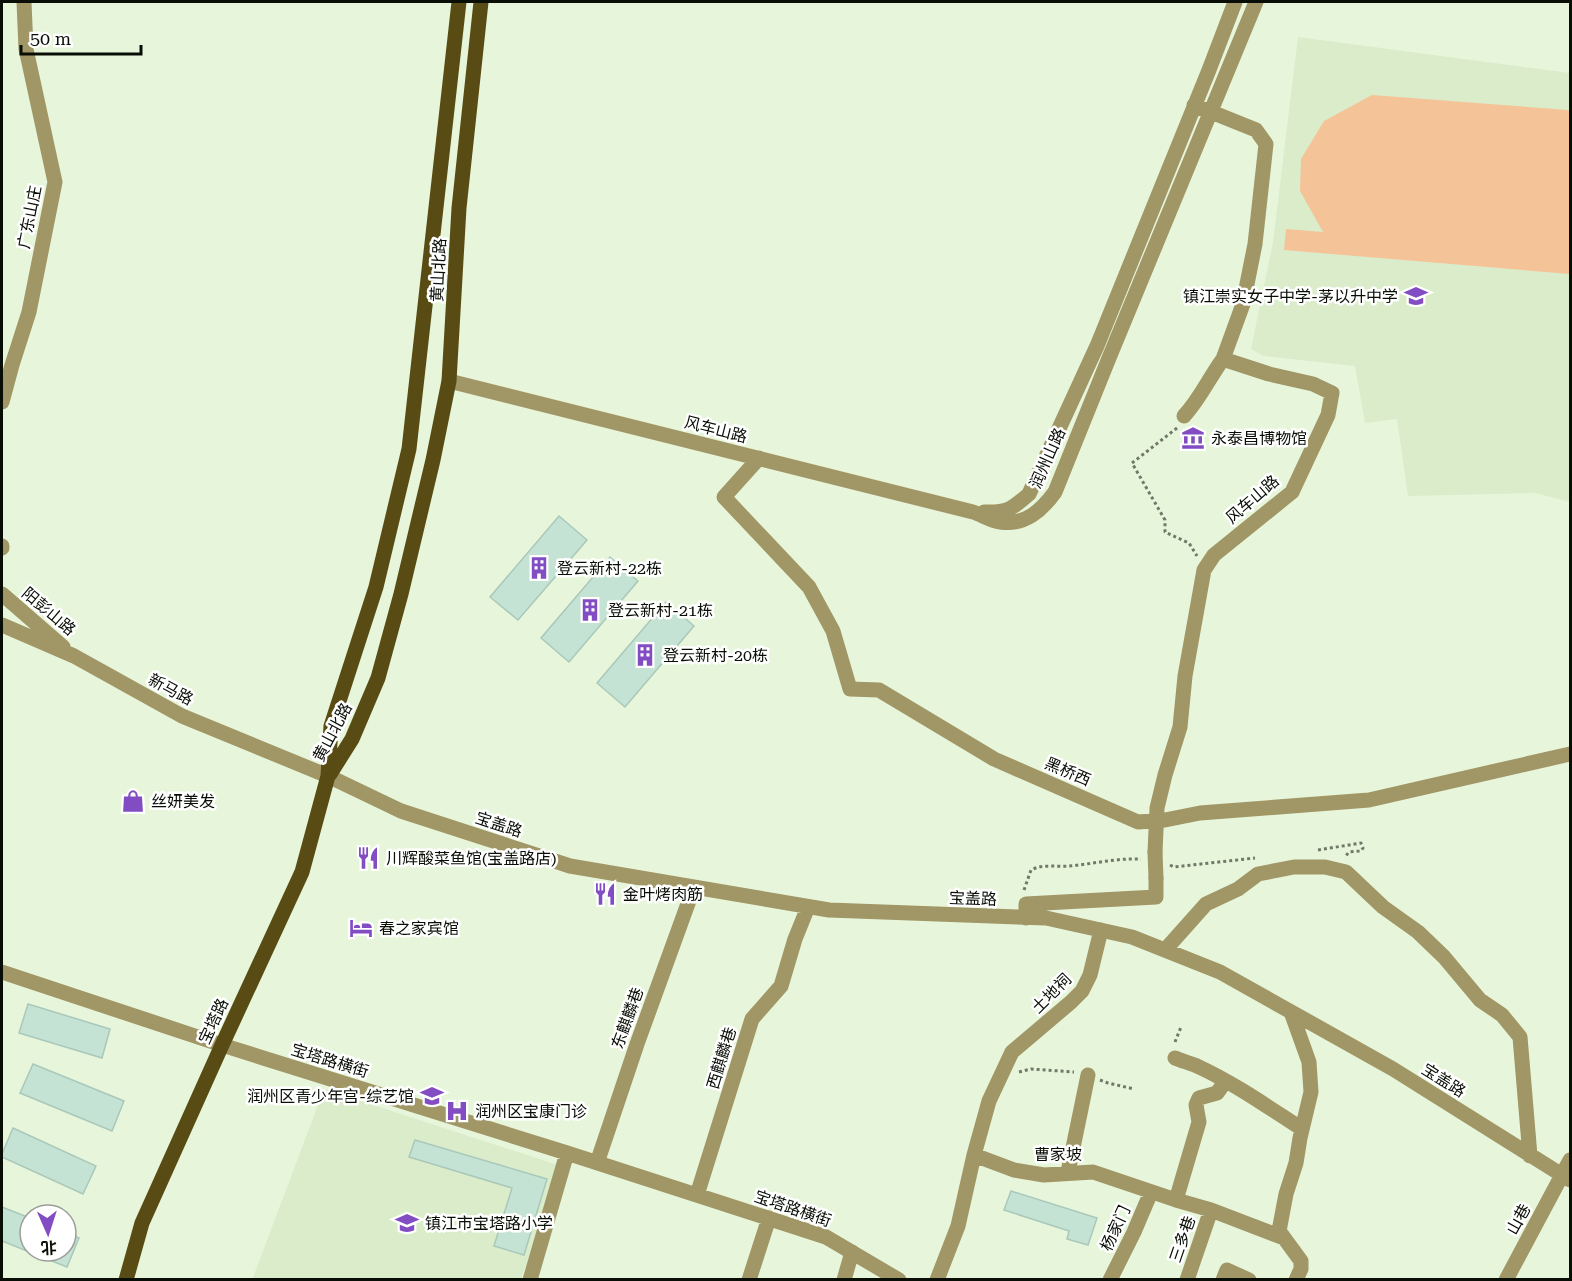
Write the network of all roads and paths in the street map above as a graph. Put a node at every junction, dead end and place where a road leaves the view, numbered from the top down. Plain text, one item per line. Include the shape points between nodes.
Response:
1 (24, 2) edge
2 (459, 2) edge
3 (481, 2) edge
4 (1235, 2) edge
5 (1256, 2) edge
6 (1194, 105) junction
7 (1211, 112) junction
8 (1222, 359) junction
9 (449, 381) junction
10 (2, 402) edge
11 (1184, 416) joint
12 (759, 458) junction
13 (974, 512) junction
14 (1203, 577) junction
15 (2, 594) edge
16 (2, 625) edge
17 (74, 656) junction
18 (1570, 754) edge
19 (328, 776) junction
20 (1156, 821) junction
21 (1314, 851) dead end
22 (1156, 857) junction
23 (1256, 858) dead end
24 (1346, 872) junction
25 (694, 887) junction
26 (808, 907) junction
27 (1026, 911) junction
28 (1101, 930) junction
29 (1165, 950) junction
30 (2, 972) edge
31 (1291, 1011) junction
32 (1181, 1027) dead end
33 (222, 1045) junction
34 (1175, 1051) joint
35 (1005, 1068) junction
36 (1088, 1075) junction
37 (1225, 1082) junction
38 (1134, 1089) dead end
39 (1302, 1129) junction
40 (567, 1152) junction
41 (974, 1155) junction
42 (1530, 1156) junction
43 (1570, 1160) edge
44 (597, 1163) junction
45 (1068, 1172) junction
46 (1568, 1176) edge
47 (1151, 1192) junction
48 (697, 1195) junction
49 (1176, 1200) junction
50 (1211, 1210) junction
51 (769, 1218) junction
52 (1285, 1240) junction
53 (852, 1252) junction
54 (126, 1280) edge
55 (530, 1280) edge
56 (749, 1280) edge
57 (844, 1280) edge
58 (899, 1280) edge
59 (937, 1280) edge
60 (1110, 1280) edge
61 (1187, 1280) edge
62 (1223, 1280) edge
63 (1249, 1280) edge
64 (1296, 1280) edge
65 (1506, 1280) edge

1 - 10 street, 广东山庄 via 26,49 55,182 29,312
2 - 19 main road, 黄山北路 via 409,449 376,587 331,726
3 - 9 main road, 黄山北路 via 459,208
4 - 6 street, 润州山路
5 - 7 street, 润州山路
6 - 7 street
6 - 13 street, 润州山路 via 1097,346 1029,494 1001,513
7 - 8 street via 1256,130 1266,144 1256,244 1243,304
7 - 13 street, 润州山路 via 1055,492 1032,517 1017,522 999,522
8 - 11 street
8 - 14 street, 风车山路 via 1332,393 1329,415 1292,492 1214,555
9 - 12 street, 风车山路
9 - 19 main road, 黄山北路 via 407,572 378,678 352,739
11 - 14 path via 1182,424 1132,463 1165,520 1165,532 1189,543 1202,563 1198,572
12 - 13 street, 风车山路
12 - 20 street, 黑桥西 via 724,497 809,587 833,631 850,689 879,690 994,759 1138,822
14 - 20 street, 风车山路 via 1180,727
15 - 17 street, 阳彭山路
16 - 17 street, 新马路
17 - 19 street, 新马路 via 182,716
18 - 20 street, 黑桥西 via 1369,800 1200,813
19 - 25 street, 宝盖路 via 401,811 570,866
19 - 33 main road, 宝塔路 via 302,872
20 - 22 street, 风车山路
21 - 24 path via 1361,843 1361,851 1345,855
22 - 23 path via 1174,867
22 - 27 path via 1037,867 1031,870 1022,898
22 - 27 street, 风车山路, bridge via 1156,897
24 - 29 street via 1294,867 1258,874 1206,904
24 - 42 street via 1383,907 1418,932 1520,1037
25 - 26 street, 宝盖路
25 - 44 street, 东麒麟巷
26 - 27 street, 宝盖路
26 - 48 street, 西麒麟巷 via 781,986 752,1019
27 - 28 street, 宝盖路
28 - 29 street, 宝盖路
28 - 35 street, 土地祠 via 1082,991 1012,1052
29 - 31 street, 宝盖路 via 1220,972
30 - 33 street, 宝塔路横街
31 - 39 street via 1309,1062 1311,1092
31 - 42 street, 宝盖路 via 1393,1069
32 - 34 path
33 - 40 street, 宝塔路横街
33 - 54 main road, 宝塔路 via 142,1223
34 - 37 street
35 - 36 path
35 - 41 street, 土地祠 via 989,1101
36 - 38 path
36 - 45 street
37 - 39 street
37 - 49 street via 1217,1093 1199,1098 1196,1105 1199,1122
39 - 52 street via 1279,1231
40 - 44 street, 宝塔路横街
40 - 55 street
41 - 45 street, 曹家坡 via 1014,1170 1044,1175
41 - 59 street, 土地祠 via 958,1226
42 - 46 street, 宝盖路
43 - 46 street, 山巷
44 - 48 street, 宝塔路横街
45 - 47 street, 曹家坡 via 1093,1172
46 - 65 street, 山巷
47 - 49 street, 曹家坡
47 - 60 street, 杨家门
48 - 51 street, 宝塔路横街
49 - 50 street, 曹家坡
50 - 52 street, 曹家坡
50 - 61 street, 三多巷
51 - 53 street, 宝塔路横街 via 826,1237
51 - 56 street
52 - 64 street via 1301,1261
53 - 57 street
53 - 58 street
62 - 63 street via 1227,1270

